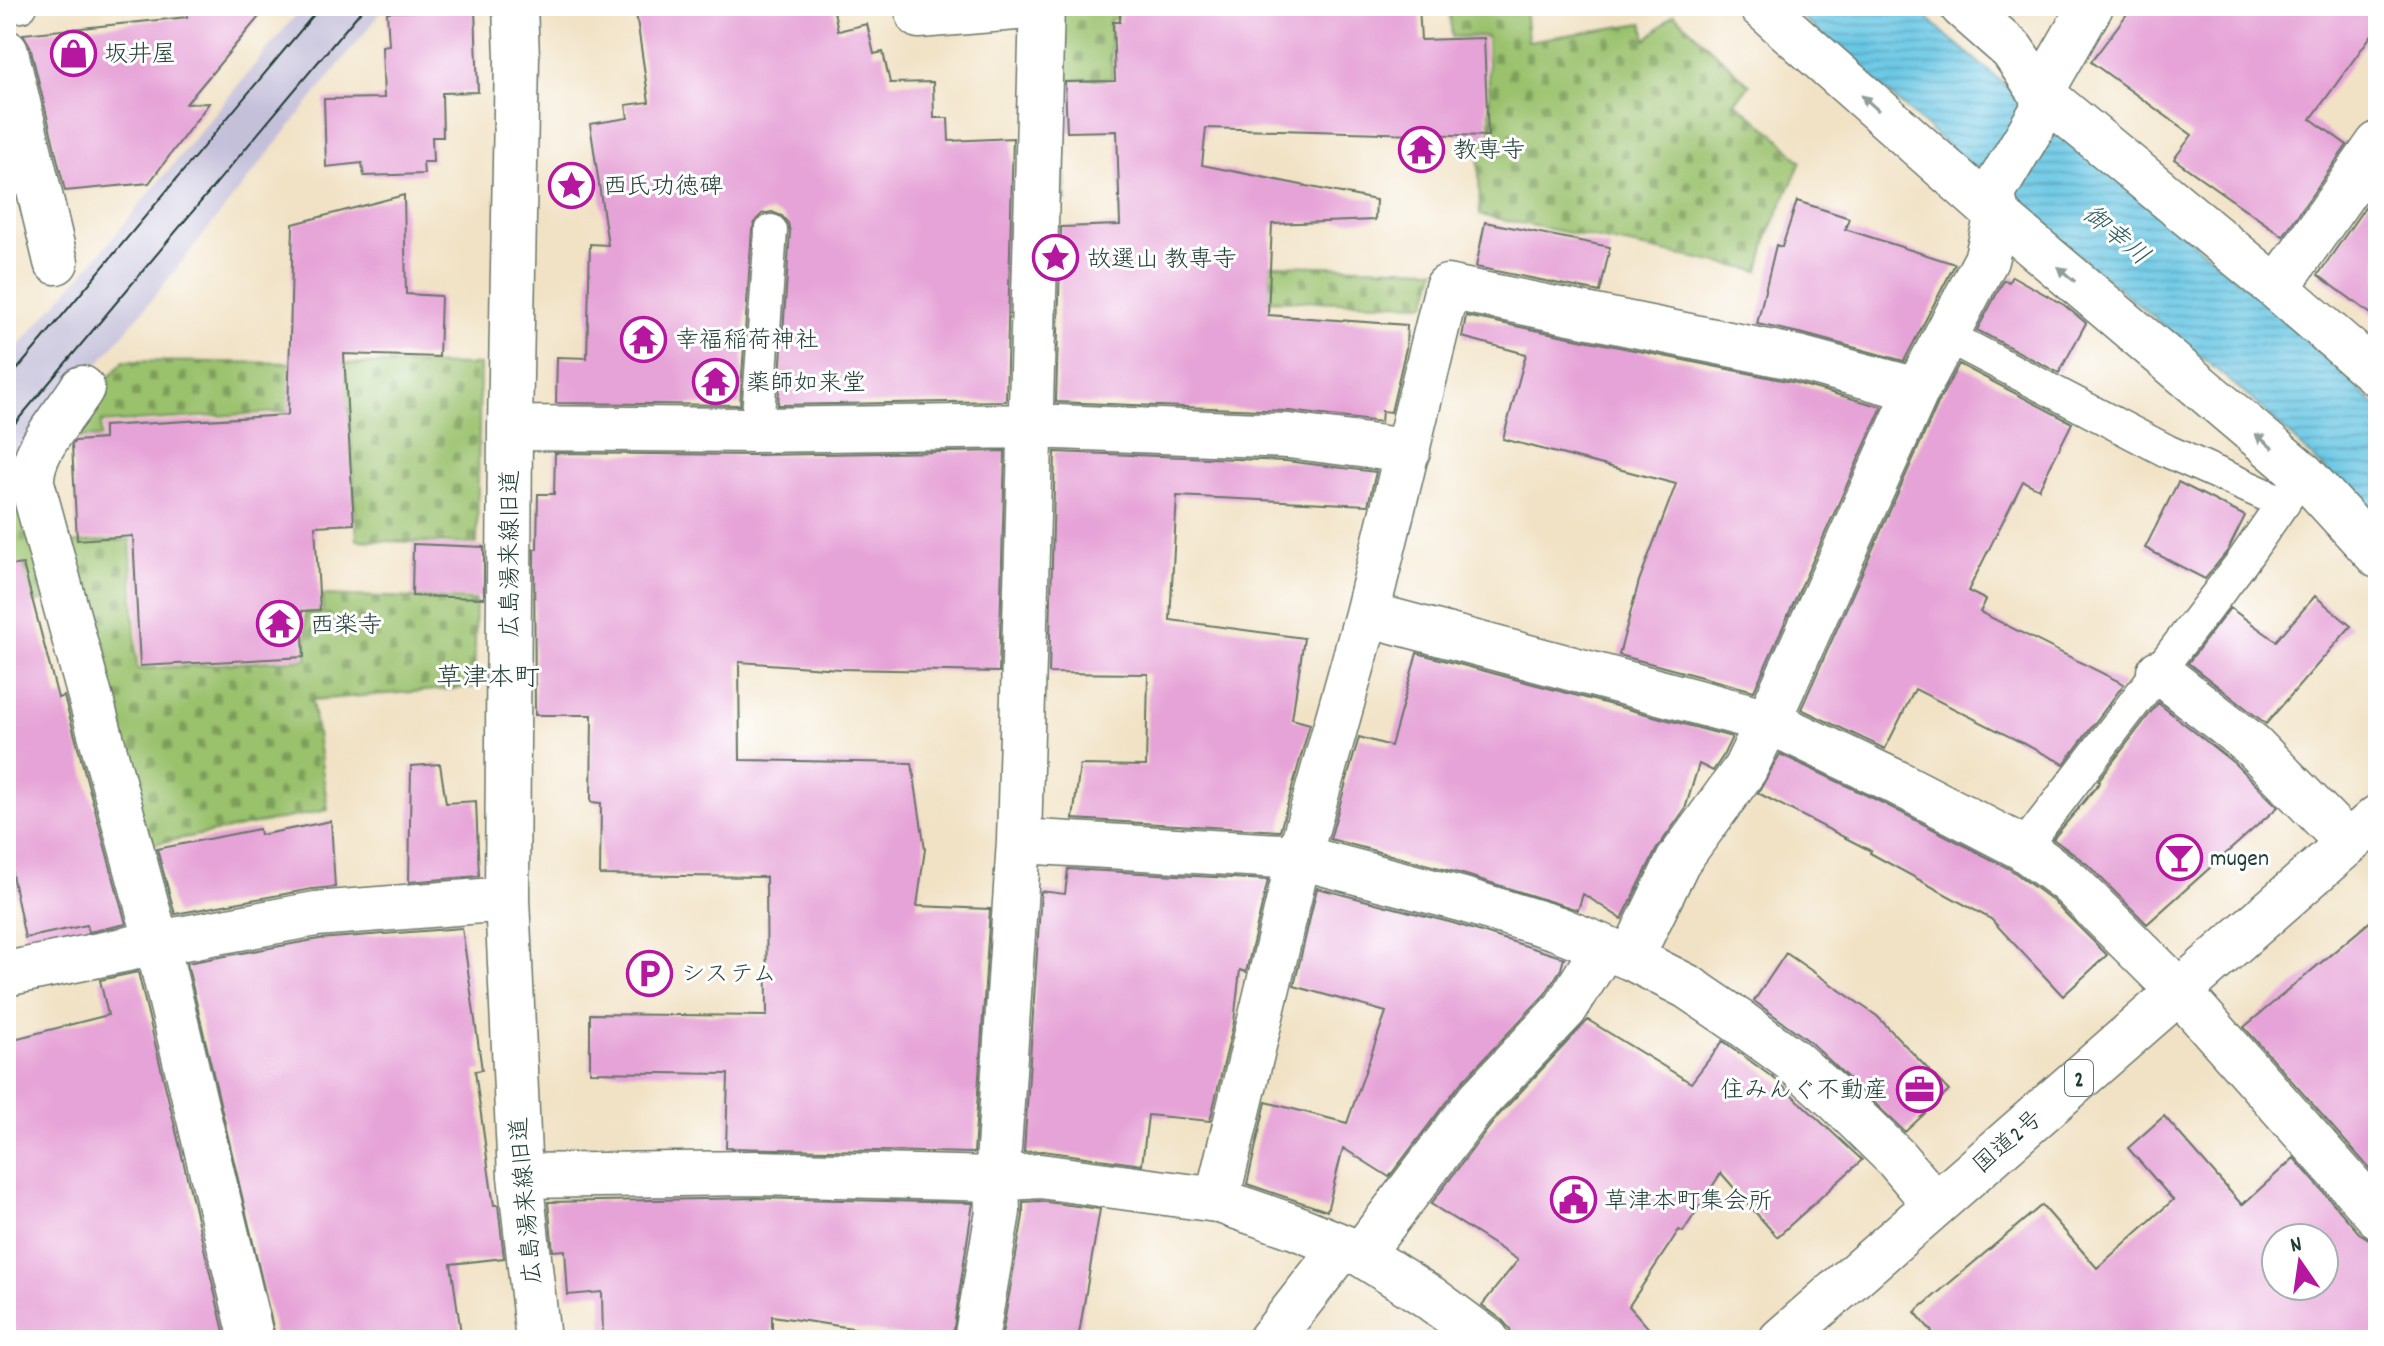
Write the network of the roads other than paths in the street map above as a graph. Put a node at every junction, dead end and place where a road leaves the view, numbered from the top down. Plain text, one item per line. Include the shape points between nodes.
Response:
1 (21, 6) edge
2 (515, 6) edge
3 (916, 6) edge
4 (1041, 6) edge
5 (1761, 6) edge
6 (1962, 6) edge
7 (2091, 6) edge
8 (6, 7) edge
9 (7, 62) edge
10 (2042, 101) junction
11 (2378, 144) edge
12 (1995, 204) junction
13 (771, 231) dead end
14 (56, 262) dead end
15 (2277, 288) junction
16 (1947, 336) junction
17 (2378, 375) edge
18 (82, 388) dead end
19 (1917, 390) junction
20 (1032, 426) junction
21 (510, 428) junction
22 (757, 430) junction
23 (1408, 451) junction
24 (2294, 488) junction
25 (2378, 556) edge
26 (1367, 614) junction
27 (2159, 672) junction
28 (1768, 721) junction
29 (2363, 830) edge
30 (1019, 841) junction
31 (2023, 848) junction
32 (1299, 857) junction
33 (507, 899) junction
34 (157, 943) junction
35 (1617, 953) junction
36 (6, 974) edge
37 (2178, 990) junction
38 (520, 1176) junction
39 (997, 1179) junction
40 (1217, 1200) junction
41 (1935, 1204) junction
42 (2378, 1216) edge
43 (1352, 1251) junction
44 (252, 1340) edge
45 (538, 1340) edge
46 (976, 1340) edge
47 (1270, 1340) edge
48 (1487, 1340) edge
49 (1781, 1340) edge

1 - 8 lane
2 - 21 main road, 広島湯来線旧道
3 - 4 main road via 919,16
4 - 20 main road
12 -> 5 main road
6 - 10 main road via 2012,50
7 - 10 main road
9 - 14 main road
10 - 12 main road
10 - 15 main road
11 - 15 main road
12 - 16 main road via 1986,260
24 -> 12 main road
13 - 22 lane
15 - 17 main road
16 - 19 main road
16 - 24 lane via 2167,451
18 - 34 main road via 36,457 32,483
19 - 23 main road via 1798,358 1447,287
19 - 28 main road
20 - 22 main road
20 - 23 main road via 1288,436
20 - 30 main road
21 - 22 main road
21 - 33 main road, 広島湯来線旧道
23 - 26 main road
24 - 25 main road
24 - 27 lane
26 - 28 main road
26 - 32 main road
27 - 29 main road
27 - 31 lane
28 - 31 main road
28 - 35 main road via 1745,769
29 - 37 main road, 国道2号 / 2
30 - 32 main road
30 - 39 main road
31 - 37 main road via 2069,882
32 - 35 main road via 1501,911
32 - 40 main road
33 - 34 main road via 316,914
33 - 38 main road, 広島湯来線旧道
34 - 36 main road
34 - 44 main road
35 - 41 main road via 1688,987 1792,1060
35 - 43 main road via 1478,1101
37 - 41 main road, 国道2号 / 2
37 - 42 main road
38 - 39 main road via 756,1173
38 - 45 main road, 広島湯来線旧道
39 - 40 main road via 1040,1176
39 - 46 main road via 998,1212
40 - 43 main road
41 - 49 main road, 国道2号 / 2
43 - 47 main road
43 - 48 main road

